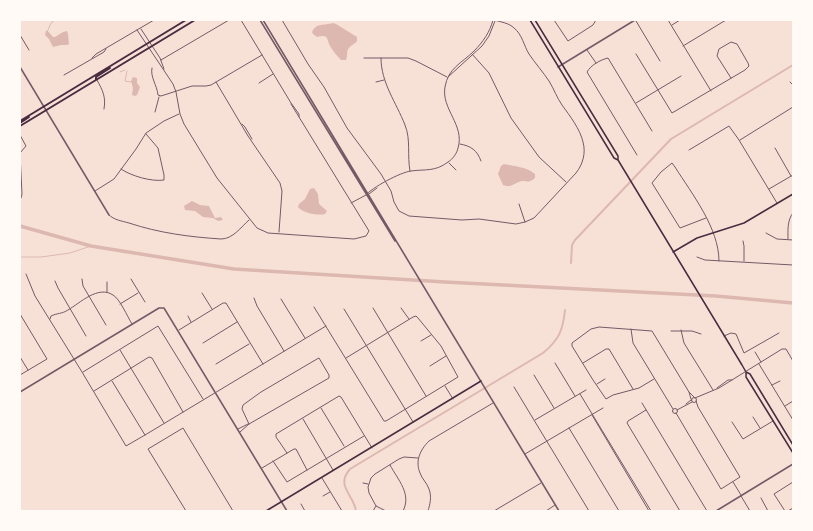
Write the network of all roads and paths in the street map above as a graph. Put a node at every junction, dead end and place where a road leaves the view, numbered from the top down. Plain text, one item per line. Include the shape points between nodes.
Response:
1 (154, 20) edge
2 (186, 20) edge
3 (195, 20) edge
4 (229, 20) edge
5 (240, 20) edge
6 (260, 20) edge
7 (263, 20) edge
8 (282, 20) edge
9 (495, 20) edge
10 (530, 20) edge
11 (535, 20) edge
12 (554, 20) edge
13 (596, 20) edge
14 (635, 20) edge
15 (668, 20) edge
16 (680, 20) edge
17 (726, 20) edge
18 (671, 26) junction
19 (140, 28) junction
20 (137, 30) junction
21 (20, 35) edge
22 (149, 42) junction
23 (146, 44) junction
24 (152, 46) junction
25 (683, 46) junction
26 (149, 48) junction
27 (587, 49) junction
28 (29, 50) dead end
29 (472, 53) junction
30 (636, 54) dead end
31 (262, 55) junction
32 (473, 55) junction
33 (364, 58) dead end
34 (381, 58) junction
35 (161, 60) junction
36 (660, 61) dead end
37 (115, 63) junction
38 (596, 64) junction
39 (562, 65) junction
40 (20, 67) edge
41 (558, 67) junction
42 (152, 68) dead end
43 (165, 72) junction
44 (273, 74) junction
45 (64, 75) dead end
46 (680, 76) dead end
47 (448, 78) junction
48 (731, 78) junction
49 (96, 80) junction
50 (385, 80) junction
51 (216, 82) junction
52 (376, 82) dead end
53 (790, 82) dead end
54 (259, 83) dead end
55 (793, 85) edge
56 (658, 90) junction
57 (711, 91) junction
58 (176, 92) junction
59 (159, 96) junction
60 (636, 104) junction
61 (44, 106) junction
62 (793, 107) edge
63 (104, 109) dead end
64 (46, 110) junction
65 (155, 112) dead end
66 (180, 114) junction
67 (20, 124) edge
68 (652, 131) dead end
69 (145, 134) junction
70 (20, 135) edge
71 (739, 140) junction
72 (459, 144) junction
73 (774, 148) dead end
74 (689, 150) dead end
75 (637, 155) dead end
76 (618, 160) junction
77 (480, 161) dead end
78 (449, 162) junction
79 (20, 166) edge
80 (121, 169) junction
81 (456, 170) dead end
82 (410, 171) junction
83 (792, 175) edge
84 (386, 182) junction
85 (567, 182) junction
86 (21, 189) edge
87 (769, 189) junction
88 (94, 191) junction
89 (368, 193) junction
90 (793, 194) edge
91 (366, 195) junction
92 (21, 198) dead end
93 (351, 203) junction
94 (778, 203) junction
95 (520, 204) dead end
96 (793, 213) edge
97 (109, 215) joint
98 (706, 218) junction
99 (250, 220) junction
100 (525, 222) junction
101 (279, 233) junction
102 (713, 233) junction
103 (766, 233) dead end
104 (788, 240) junction
105 (793, 240) edge
106 (743, 241) dead end
107 (673, 252) junction
108 (404, 254) junction
109 (697, 257) dead end
110 (719, 261) junction
111 (744, 262) junction
112 (793, 265) edge
113 (26, 274) dead end
114 (82, 279) dead end
115 (131, 279) dead end
116 (55, 281) dead end
117 (107, 282) dead end
118 (107, 292) junction
119 (139, 293) junction
120 (202, 293) dead end
121 (89, 297) junction
122 (254, 298) dead end
123 (281, 298) dead end
124 (145, 302) dead end
125 (120, 304) junction
126 (314, 307) dead end
127 (373, 308) dead end
128 (402, 308) dead end
129 (70, 309) junction
130 (344, 309) dead end
131 (213, 310) junction
132 (20, 314) edge
133 (188, 316) dead end
134 (409, 319) junction
135 (50, 320) junction
136 (237, 322) junction
137 (192, 323) junction
138 (132, 324) junction
139 (106, 325) dead end
140 (326, 326) junction
141 (632, 329) junction
142 (681, 330) junction
143 (179, 331) junction
144 (671, 331) dead end
145 (388, 332) junction
146 (779, 333) dead end
147 (432, 334) junction
148 (701, 334) dead end
149 (86, 336) dead end
150 (724, 336) junction
151 (305, 338) junction
152 (421, 341) dead end
153 (203, 343) dead end
154 (250, 343) junction
155 (367, 345) junction
156 (120, 349) junction
157 (284, 351) junction
158 (755, 352) dead end
159 (446, 356) junction
160 (20, 357) edge
161 (346, 358) junction
162 (75, 359) junction
163 (793, 361) edge
164 (555, 363) dead end
165 (760, 363) junction
166 (216, 364) dead end
167 (263, 364) junction
168 (583, 364) junction
169 (430, 366) dead end
170 (131, 368) junction
171 (28, 370) junction
172 (82, 372) junction
173 (746, 372) junction
174 (534, 375) dead end
175 (20, 376) edge
176 (605, 379) dead end
177 (654, 379) junction
178 (112, 380) junction
179 (481, 381) junction
180 (780, 381) dead end
181 (596, 384) junction
182 (772, 385) junction
183 (445, 386) junction
184 (514, 387) dead end
185 (633, 389) junction
186 (586, 390) dead end
187 (714, 390) junction
188 (93, 391) junction
189 (20, 392) edge
190 (689, 392) junction
191 (216, 393) junction
192 (580, 394) junction
193 (426, 396) junction
194 (575, 396) junction
195 (701, 396) junction
196 (763, 396) junction
197 (694, 398) junction
198 (760, 398) junction
199 (453, 399) junction
200 (691, 399) junction
201 (204, 400) junction
202 (696, 401) junction
203 (793, 401) edge
204 (494, 402) junction
205 (693, 402) junction
206 (642, 403) dead end
207 (686, 405) junction
208 (785, 406) junction
209 (698, 407) junction
210 (321, 408) junction
211 (554, 408) junction
212 (603, 408) dead end
213 (406, 409) junction
214 (673, 409) junction
215 (646, 410) junction
216 (677, 410) junction
217 (183, 412) junction
218 (676, 413) junction
219 (592, 414) junction
220 (753, 417) dead end
221 (302, 419) junction
222 (793, 420) edge
223 (534, 421) junction
224 (773, 421) junction
225 (414, 422) junction
226 (732, 422) dead end
227 (164, 423) junction
228 (249, 424) junction
229 (569, 428) junction
230 (760, 429) junction
231 (238, 430) junction
232 (240, 432) junction
233 (145, 435) junction
234 (364, 436) junction
235 (546, 441) junction
236 (793, 445) edge
237 (345, 447) junction
238 (372, 448) junction
239 (287, 453) junction
240 (793, 453) edge
241 (525, 454) junction
242 (419, 458) junction
243 (326, 459) junction
244 (273, 461) junction
245 (793, 464) edge
246 (390, 465) junction
247 (261, 468) junction
248 (307, 470) junction
249 (334, 471) junction
250 (322, 478) junction
251 (542, 482) junction
252 (733, 482) junction
253 (793, 482) edge
254 (362, 483) dead end
255 (368, 484) junction
256 (330, 492) junction
257 (323, 496) dead end
258 (741, 496) junction
259 (761, 498) dead end
260 (282, 502) junction
261 (301, 504) dead end
262 (555, 505) junction
263 (376, 506) junction
264 (500, 508) junction
265 (793, 508) edge
266 (186, 511) edge
267 (233, 511) edge
268 (266, 511) edge
269 (287, 511) edge
270 (305, 511) edge
271 (342, 511) edge
272 (373, 511) edge
273 (386, 511) edge
274 (403, 511) edge
275 (428, 511) edge
276 (494, 511) edge
277 (502, 511) edge
278 (546, 511) edge
279 (559, 511) edge
280 (589, 511) edge
281 (619, 511) edge
282 (649, 511) edge
283 (651, 511) edge
284 (680, 511) edge
285 (707, 511) edge
286 (716, 511) edge
287 (750, 511) edge
288 (768, 511) edge
289 (784, 511) edge
290 (788, 511) edge

1 - 19 street
2 - 22 main road
3 - 24 main road
4 - 35 street
5 - 31 street
6 - 91 street
7 - 89 street
8 - 84 street via 347,128
9 - 29 street via 487,35
9 - 32 street via 486,40
9 - 85 street via 514,28 520,35 583,141 584,158 580,168
10 - 41 main road
11 - 39 main road
12 - 13 street via 568,41 593,25
14 - 27 street
14 - 36 street
15 - 18 street
16 - 18 street
17 - 25 street
18 - 25 street
19 - 20 street
19 - 22 street
20 - 23 street
20 - 45 street
21 - 28 street
22 - 23 main road
22 - 24 street
23 - 26 street
23 - 37 main road
24 - 26 main road
24 - 35 street
25 - 57 street
26 - 43 street
26 - 49 main road
27 - 38 street
27 - 39 street
29 - 32 street
29 - 47 street via 453,69
30 - 56 street
31 - 44 street
31 - 51 street
32 - 47 street
32 - 85 street via 489,73 511,118 539,157
33 - 34 street
34 - 47 street via 416,60
34 - 50 street
35 - 43 street
37 - 49 main road
37 - 61 main road
38 - 60 street via 608,58
38 - 75 street via 587,72
39 - 41 street
39 - 76 main road via 618,156
40 - 61 street
41 - 76 main road via 614,158
42 - 59 street via 151,73
43 - 58 street
44 - 54 street
44 - 93 street
46 - 56 street
47 - 72 street via 444,96 458,127
48 - 48 street via 717,52 734,42 749,66
48 - 57 street
49 - 63 street via 104,93
49 - 64 main road
50 - 52 street
50 - 82 street via 409,137
51 - 58 street via 209,86 192,86
51 - 101 street via 282,186
53 - 55 street
56 - 57 street via 672,113
56 - 60 street
58 - 59 street
58 - 66 street
59 - 65 street
60 - 68 street
61 - 64 street
61 - 67 main road
62 - 71 street
64 - 67 main road
64 - 88 street
66 - 69 street
66 - 99 street via 217,178
69 - 80 street
69 - 80 street via 158,148 164,180 131,174
70 - 79 street via 26,146 20,153
71 - 74 street via 729,126
71 - 87 street
72 - 77 street via 472,148
72 - 78 street
73 - 83 street
76 - 107 main road
78 - 81 street
78 - 82 street via 433,170
79 - 86 street
80 - 88 street via 111,182
82 - 84 street
83 - 87 street
84 - 89 street
84 - 100 street via 400,211 409,216 479,219 516,224
85 - 100 street via 534,218
86 - 92 street
87 - 94 street
88 - 97 street
89 - 91 street
89 - 108 street
90 - 94 main road
91 - 93 street
91 - 108 street
93 - 101 street via 369,231 362,237 354,239
94 - 102 main road via 744,223
95 - 100 street
96 - 104 street via 788,223
97 - 99 street via 157,231 221,239 232,235
98 - 98 street via 672,163 652,183 680,228
98 - 102 street
99 - 101 street via 260,230
102 - 107 main road via 693,240
102 - 110 street
103 - 104 street via 777,239
104 - 105 street
106 - 111 street
107 - 150 main road
108 - 179 street
109 - 110 street
110 - 111 street
111 - 112 street
113 - 135 street via 35,296
114 - 121 street via 82,286
115 - 119 street
116 - 129 street
117 - 118 street
118 - 121 street via 99,292
118 - 125 street via 114,295
119 - 124 street
119 - 125 street
120 - 131 street
121 - 129 street
121 - 139 street
122 - 157 street
123 - 151 street
125 - 138 street
126 - 140 street
127 - 145 street
128 - 134 street
129 - 135 street via 56,313
129 - 149 street
130 - 155 street
131 - 136 street via 226,303
131 - 137 street
132 - 171 street via 47,359
133 - 137 street
134 - 145 street
134 - 147 street via 416,316
135 - 162 street
136 - 153 street
136 - 154 street
137 - 143 street
138 - 143 street via 163,307
138 - 162 street
140 - 151 street
140 - 161 street
141 - 168 street via 591,329 572,343
141 - 177 street via 632,343
141 - 190 street via 652,331
142 - 144 street
142 - 148 street
142 - 187 street via 684,343
143 - 191 street
145 - 155 street
145 - 193 street
146 - 150 street via 744,353 736,334
147 - 152 street
147 - 159 street
150 - 173 main road
151 - 157 street
154 - 166 street
154 - 167 street
155 - 161 street
155 - 213 street
156 - 170 street
156 - 172 street
156 - 201 street via 158,326
157 - 167 street
158 - 165 street
159 - 169 street
159 - 183 street via 458,377
160 - 171 street
161 - 213 street via 385,422
162 - 172 street
162 - 189 street
163 - 165 street via 786,349
164 - 194 street
165 - 173 street
165 - 182 street
167 - 191 street
168 - 181 street
168 - 185 street via 609,349
170 - 178 street
170 - 217 street via 148,357 152,358
170 - 227 street
171 - 175 street
172 - 188 street
173 - 187 street
173 - 196 main road via 750,374
173 - 198 main road via 746,377
174 - 211 street
176 - 181 street
177 - 185 street
177 - 214 street
178 - 188 street
178 - 233 street
179 - 199 main road
179 - 204 street
180 - 182 street
181 - 185 street via 606,399
182 - 208 street
183 - 193 street
183 - 199 street
184 - 223 street
186 - 192 street
187 - 195 street
188 - 233 street via 125,445
190 - 197 street
190 - 200 street
191 - 201 street
191 - 231 street
192 - 194 street
192 - 219 street
193 - 213 street
194 - 211 street
195 - 197 street
195 - 202 street
196 - 198 main road
196 - 236 main road
197 - 200 street
197 - 202 street
198 - 224 main road
199 - 225 main road
200 - 205 street
200 - 207 street
201 - 217 street
202 - 205 street
202 - 209 street
203 - 208 street
204 - 241 street
204 - 242 street via 429,441 422,448
205 - 207 street
205 - 209 street
206 - 215 street
207 - 216 street
208 - 222 street
209 - 252 street via 740,477
210 - 221 street
210 - 234 street via 340,396
210 - 237 street
211 - 223 street
212 - 219 street
213 - 225 street
214 - 216 street
214 - 218 street
215 - 284 street via 627,423
215 - 285 street
216 - 218 street
217 - 227 street
218 - 252 street via 721,489
219 - 229 street
219 - 282 street
219 - 283 street
220 - 230 street
221 - 239 street via 275,436
221 - 243 street
223 - 235 street
224 - 230 street
224 - 240 main road
225 - 238 main road
226 - 230 street via 743,438
227 - 233 street
228 - 228 street via 327,379 330,376 318,358 242,406
228 - 231 street
228 - 232 street
229 - 235 street
229 - 281 street
231 - 232 street
232 - 247 street
234 - 237 street
234 - 238 street
235 - 241 street
235 - 280 street
237 - 243 street
238 - 249 main road
239 - 244 street
239 - 248 street via 296,450
241 - 251 street
242 - 246 street via 404,457
242 - 275 street via 420,473 429,489 431,501
243 - 248 street
243 - 249 street
244 - 247 street
244 - 248 street via 287,482
245 - 258 street
246 - 255 street via 375,474
246 - 274 street via 407,495
247 - 260 street
249 - 250 main road
250 - 256 street
250 - 260 main road
251 - 262 street
251 - 264 street
252 - 258 street
253 - 289 street via 774,494
254 - 255 street
255 - 263 street via 369,493
256 - 257 street
256 - 271 street
258 - 286 street
258 - 287 street
259 - 288 street
260 - 268 main road
260 - 269 street
261 - 270 street
262 - 278 street
262 - 279 street
263 - 272 street
263 - 273 street
264 - 276 street
264 - 277 street
265 - 290 street
266 - 267 street via 148,449 183,428

